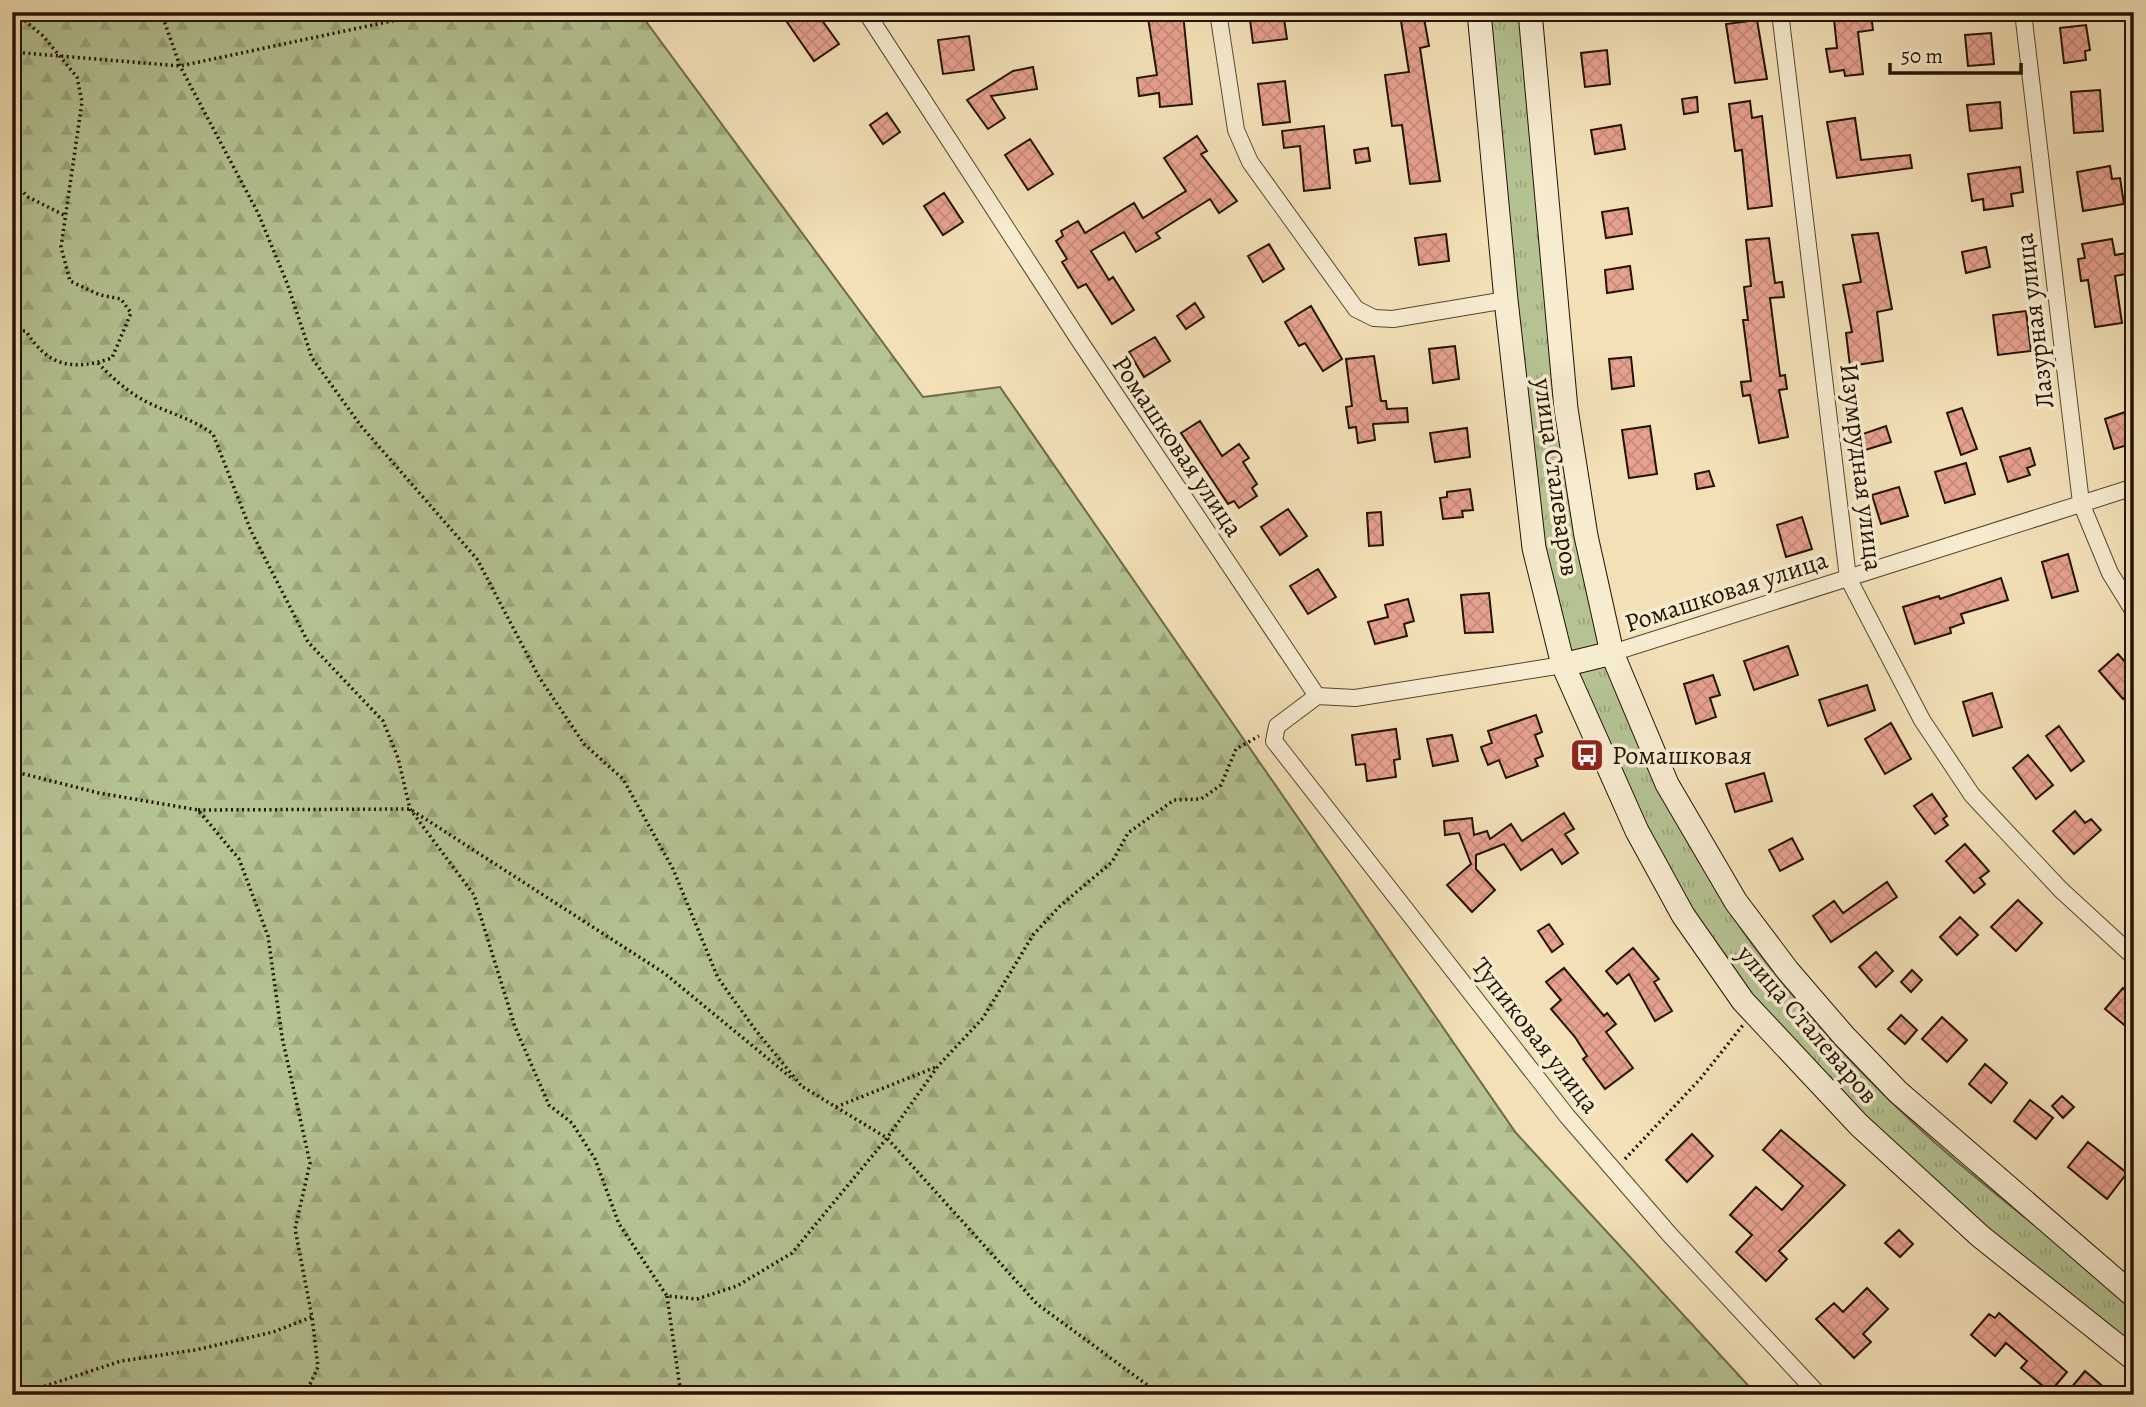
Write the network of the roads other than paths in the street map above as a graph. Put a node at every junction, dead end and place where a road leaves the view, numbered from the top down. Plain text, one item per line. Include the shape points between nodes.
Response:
1 (866, 12) edge
2 (1218, 12) edge
3 (1479, 12) edge
4 (1530, 12) edge
5 (1780, 12) edge
6 (2022, 12) edge
7 (1506, 300) junction
8 (2134, 487) edge
9 (2081, 503) junction
10 (1848, 578) junction
11 (2134, 612) edge
12 (1612, 653) junction
13 (1563, 665) junction
14 (1317, 696) junction
15 (2134, 957) edge
16 (2134, 1296) edge
17 (2134, 1359) edge
18 (1819, 1395) edge

1 - 14 street, Ромашковая улица
2 - 7 street via 1236,130 1250,162 1356,309 1374,318 1393,319
3 - 7 main road, улица Сталеваров
4 - 12 main road, улица Сталеваров via 1566,409 1586,536
5 - 10 street, Изумрудная улица
6 - 9 street, Лазурная улица
7 - 13 main road, улица Сталеваров via 1534,548
8 - 9 street, Ромашковая улица
9 - 10 street, Ромашковая улица
9 - 11 street, Лазурная улица via 2110,573
10 - 12 street, Ромашковая улица
10 - 15 street, Изумрудная улица via 1922,720 1972,795 2061,890
12 - 13 main road
12 - 16 main road, улица Сталеваров via 1667,784 1696,839 1788,971 1898,1091
13 - 14 street via 1355,698
13 - 17 main road, улица Сталеваров via 1637,831 1683,915 1754,1012 1859,1125 1970,1226
14 - 18 street, Тупиковая улица via 1277,726 1275,741 1567,1116

